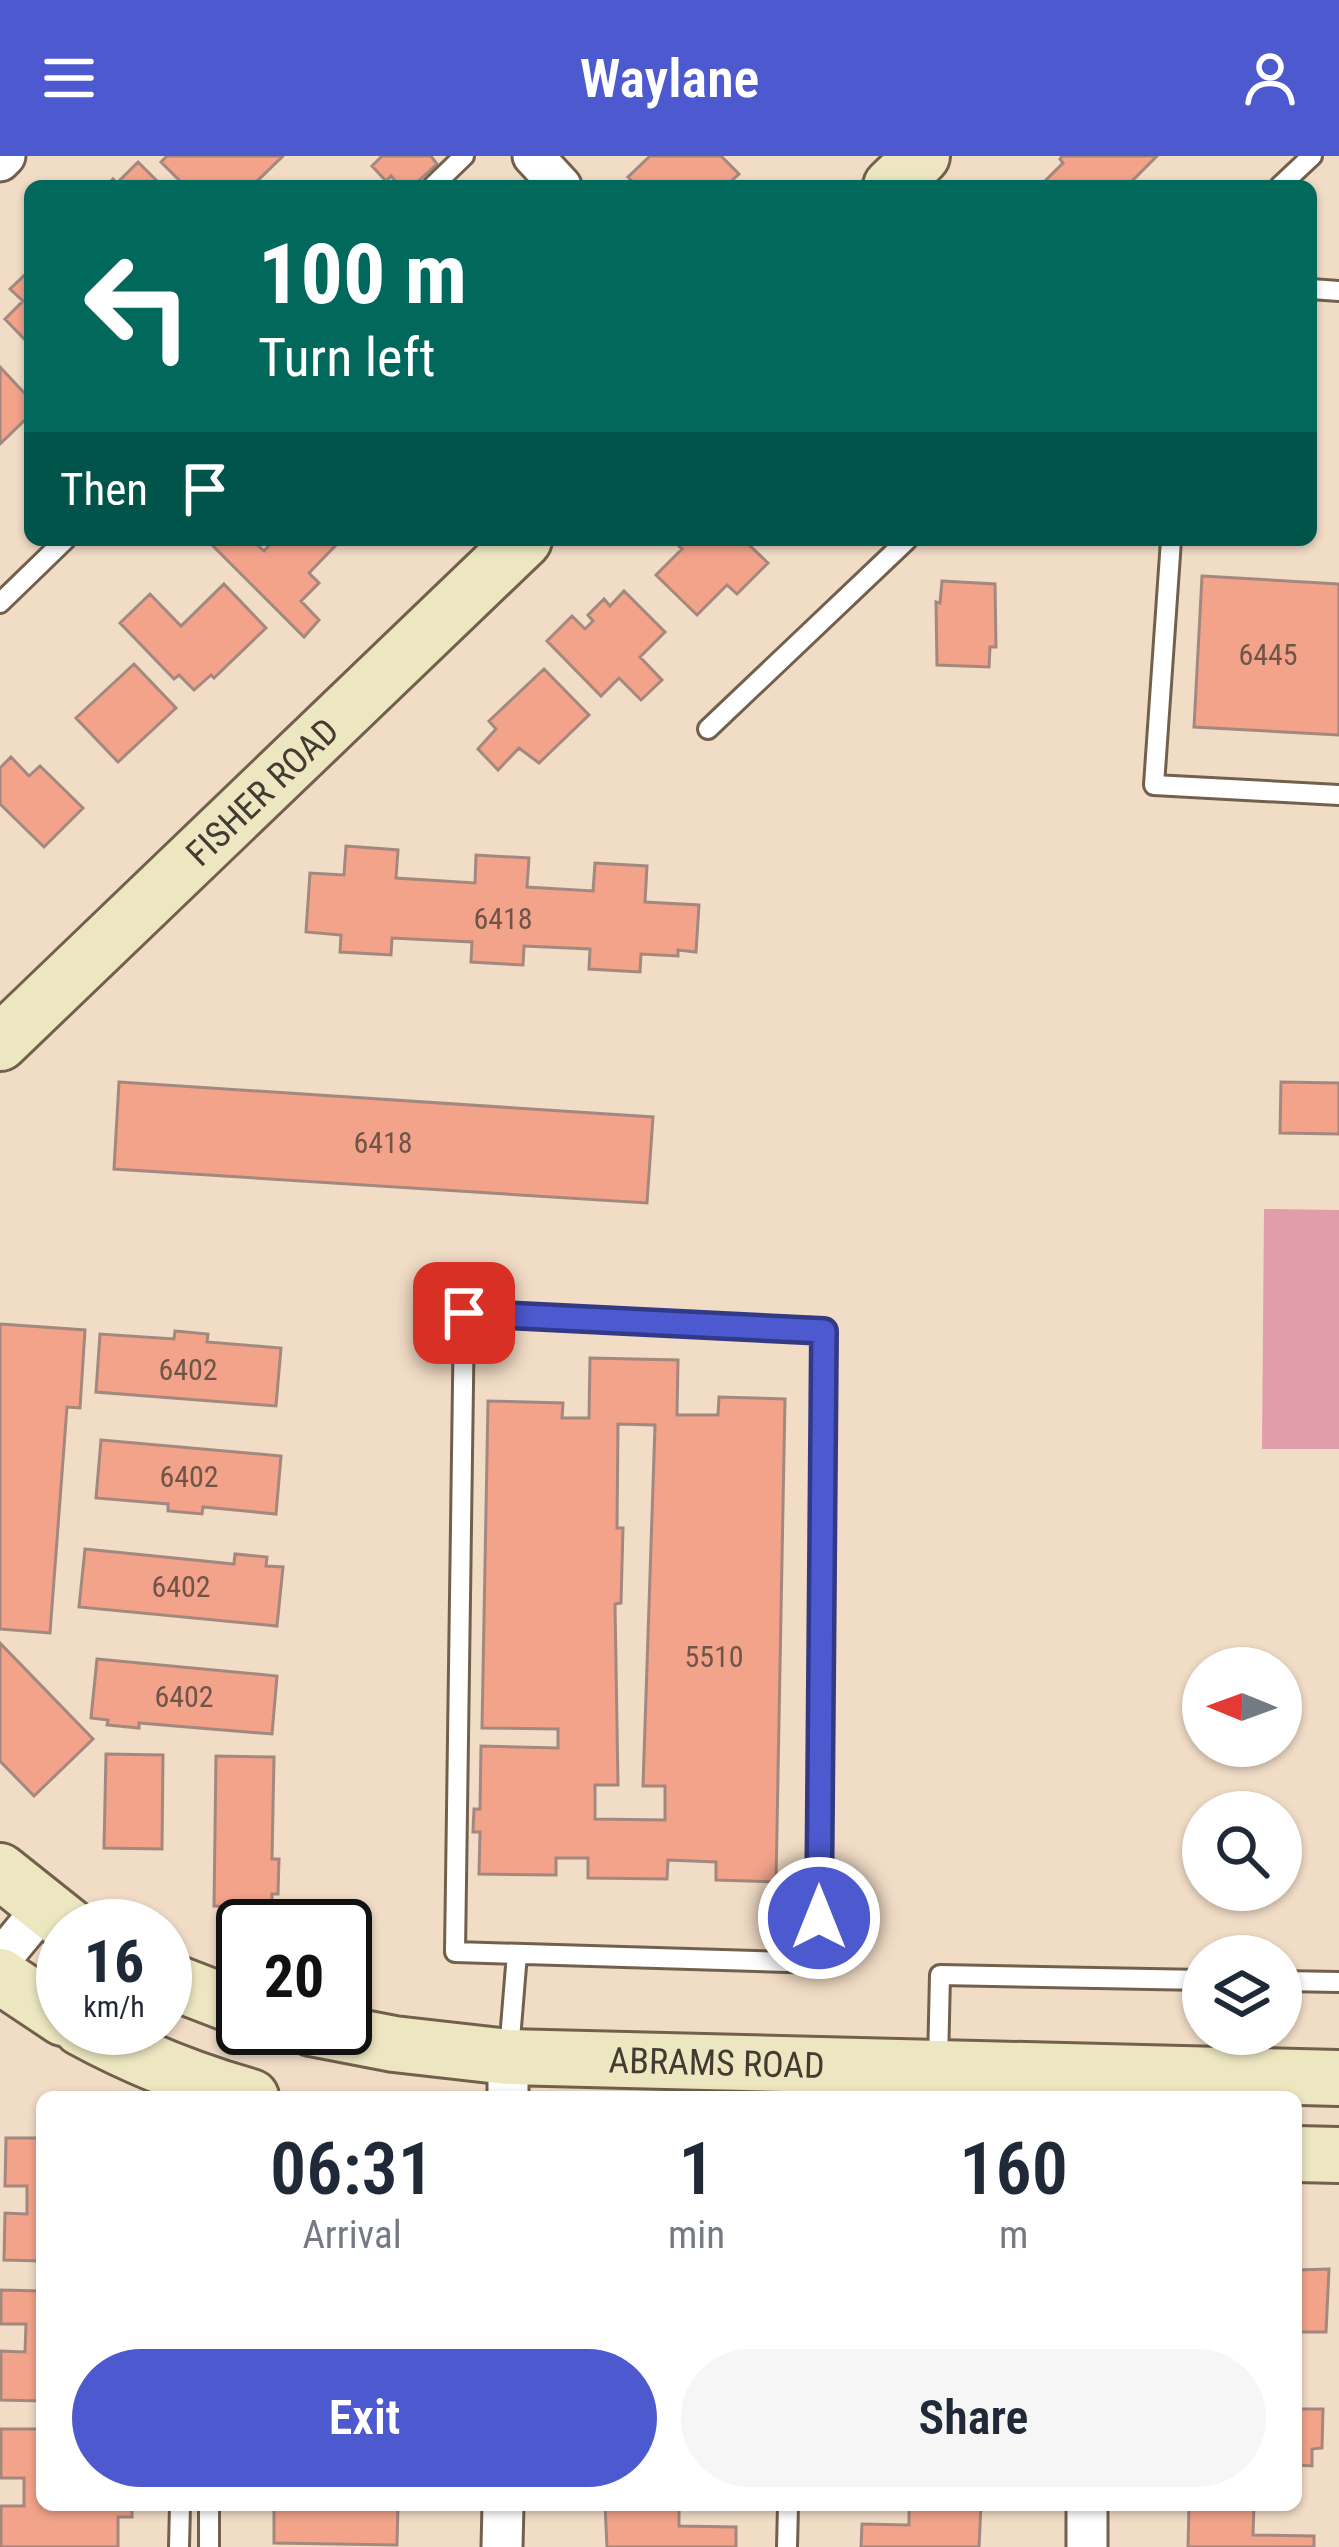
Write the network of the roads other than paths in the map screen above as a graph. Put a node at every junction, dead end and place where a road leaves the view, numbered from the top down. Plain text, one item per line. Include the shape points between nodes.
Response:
1 (464, 156) edge
2 (533, 156) edge
3 (922, 156) edge
4 (1312, 156) edge
5 (439, 180) edge
6 (555, 180) edge
7 (897, 180) edge
8 (1286, 180) edge
9 (59, 546) edge
10 (518, 546) edge
11 (902, 546) edge
12 (1171, 546) edge
13 (0, 603) edge
14 (708, 730) dead end
15 (1339, 795) edge
16 (0, 1042) edge
17 (0, 1871) edge
18 (36, 1901) edge
19 (36, 1932) edge
20 (517, 1954) junction
21 (0, 1960) edge
22 (0, 1976) edge
23 (1182, 1980) edge
24 (1302, 1981) edge
25 (1339, 1982) edge
26 (36, 2000) edge
27 (372, 2040) edge
28 (131, 2055) edge
29 (246, 2055) edge
30 (938, 2068) junction
31 (508, 2077) edge
32 (1339, 2078) edge
33 (1092, 2084) edge
34 (218, 2091) edge
35 (227, 2091) edge
36 (1302, 2154) edge
37 (1339, 2155) edge
38 (180, 2511) edge
39 (209, 2511) edge
40 (503, 2511) edge
41 (788, 2511) edge
42 (1087, 2511) edge
43 (179, 2547) edge
44 (209, 2547) edge
45 (502, 2547) edge
46 (787, 2547) edge
47 (1087, 2547) edge

1 - 5 lane
2 - 6 street
3 - 7 main road
4 - 8 lane
9 - 13 lane
10 - 16 main road, FISHER ROAD
11 - 14 lane
12 - 15 lane via 1154,785
17 - 18 main road
19 - 21 street
20 - 20 lane via 454,1952 464,1313 824,1331 819,1963
20 - 31 lane
22 - 26 main road
23 - 30 lane via 940,1975
24 - 25 lane
27 - 31 main road, ABRAMS ROAD
28 - 34 main road
29 - 35 main road
30 - 31 main road, ABRAMS ROAD
30 - 33 main road, ABRAMS ROAD
32 - 33 main road, ABRAMS ROAD
36 - 37 main road
38 - 43 lane
39 - 44 lane
40 - 45 street
41 - 46 lane
42 - 47 street

